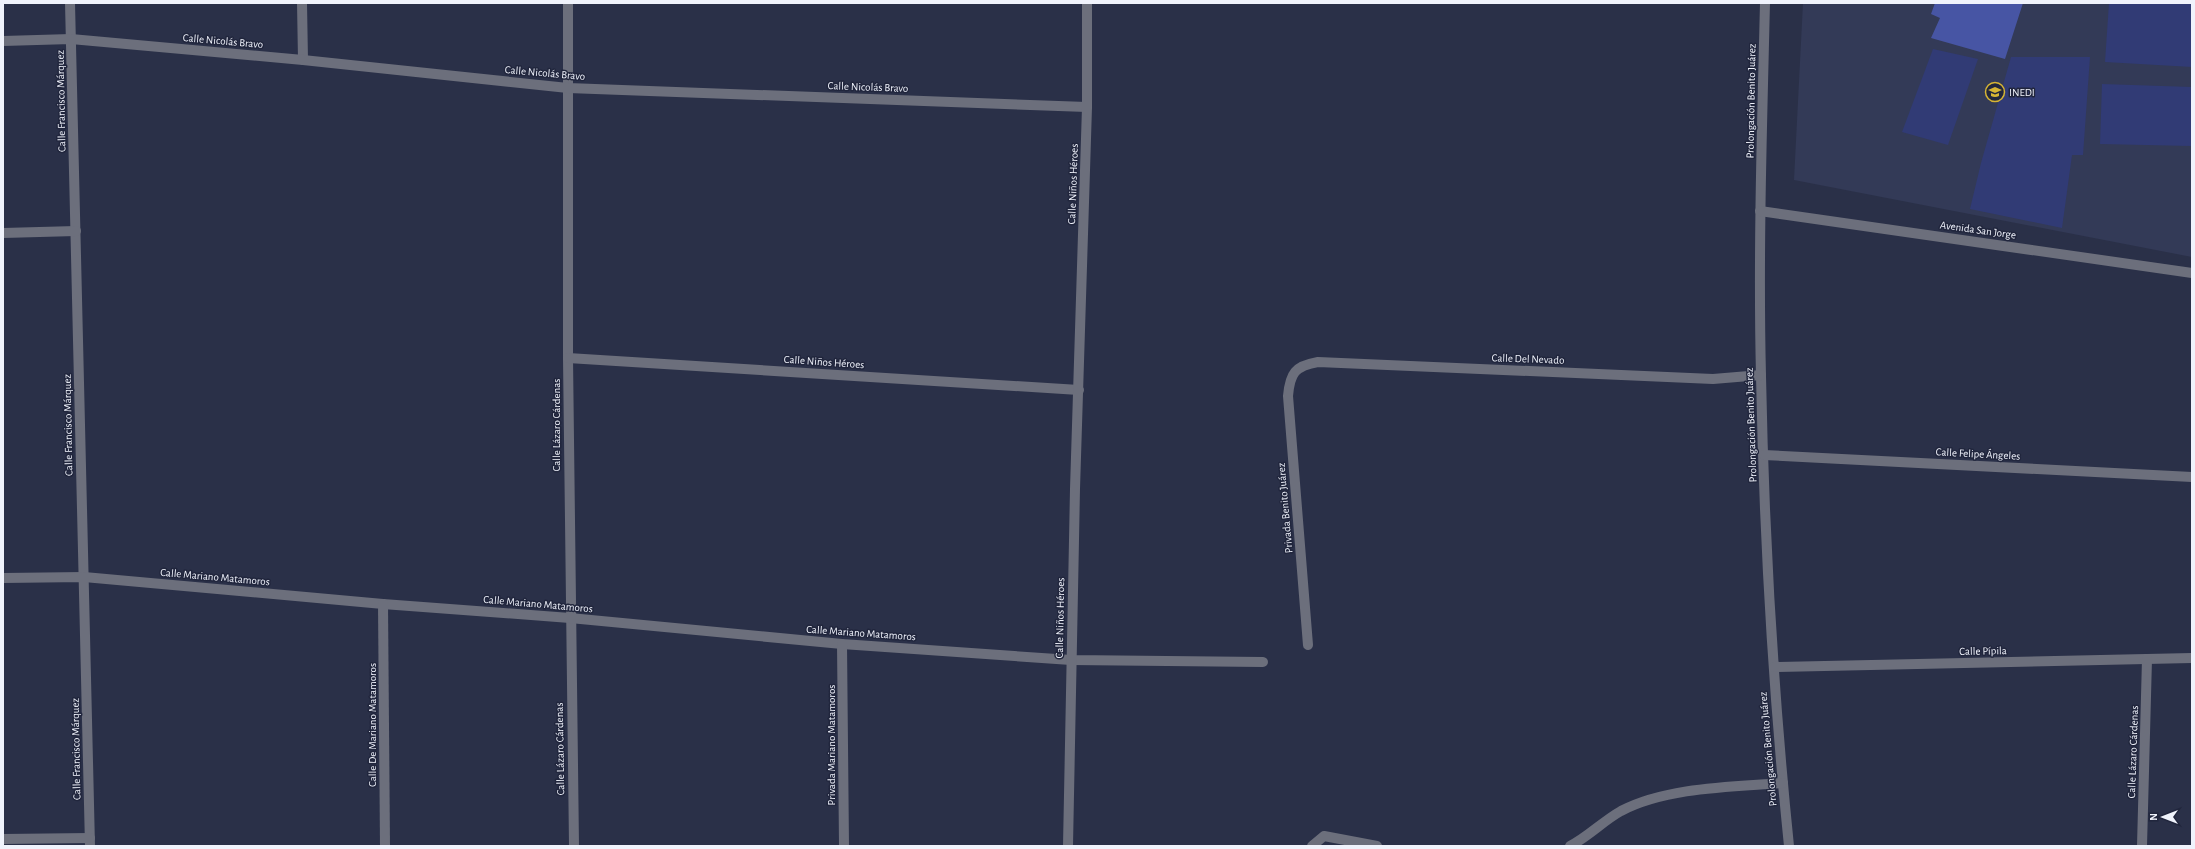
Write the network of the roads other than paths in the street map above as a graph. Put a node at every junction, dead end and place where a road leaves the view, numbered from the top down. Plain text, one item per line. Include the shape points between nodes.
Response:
1 (70, 3) edge
2 (302, 3) edge
3 (568, 3) edge
4 (1087, 3) edge
5 (1765, 3) edge
6 (71, 39) junction
7 (3, 41) edge
8 (303, 60) junction
9 (568, 88) junction
10 (1087, 106) junction
11 (1760, 211) junction
12 (76, 231) junction
13 (3, 233) edge
14 (2192, 273) edge
15 (568, 358) junction
16 (1296, 370) joint
17 (1761, 375) junction
18 (1079, 390) junction
19 (1764, 455) junction
20 (2192, 477) edge
21 (84, 577) junction
22 (3, 578) edge
23 (383, 604) junction
24 (570, 618) junction
25 (842, 644) junction
26 (1308, 645) dead end
27 (2192, 658) edge
28 (2148, 659) junction
29 (1071, 660) junction
30 (1263, 662) dead end
31 (1774, 667) junction
32 (1783, 784) junction
33 (3, 839) edge
34 (90, 842) edge
35 (385, 846) edge
36 (574, 846) edge
37 (844, 846) edge
38 (1068, 846) edge
39 (1312, 846) edge
40 (1377, 846) edge
41 (1570, 846) edge
42 (1789, 846) edge
43 (2142, 846) edge

1 - 6 street, Calle Francisco Márquez
2 - 8 street
3 - 9 street, Calle Lázaro Cárdenas
4 - 10 street, Calle Niños Héroes
5 - 11 street, Prolongación Benito Juárez
6 - 7 street, Calle Nicolás Bravo
6 - 8 street, Calle Nicolás Bravo
6 - 12 street, Calle Francisco Márquez
8 - 9 street, Calle Nicolás Bravo
9 - 10 street, Calle Nicolás Bravo
9 - 15 street, Calle Lázaro Cárdenas
10 - 18 street, Calle Niños Héroes
11 - 14 street, Avenida San Jorge
11 - 17 street, Prolongación Benito Juárez
12 - 13 street
12 - 21 street, Calle Francisco Márquez
15 - 18 street, Calle Niños Héroes
15 - 24 street, Calle Lázaro Cárdenas
16 - 17 street, Calle Del Nevado via 1305,364 1318,362 1712,379
16 - 26 street, Privada Benito Juárez via 1289,384 1288,396
17 - 19 street, Prolongación Benito Juárez
18 - 29 street, Calle Niños Héroes
19 - 20 street, Calle Felipe Ángeles
19 - 31 street, Prolongación Benito Juárez
21 - 22 street, Calle Mariano Matamoros
21 - 23 street, Calle Mariano Matamoros
21 - 34 street, Calle Francisco Márquez
23 - 24 street, Calle Mariano Matamoros
23 - 35 street, Calle De Mariano Matamoros
24 - 25 street, Calle Mariano Matamoros
24 - 36 street, Calle Lázaro Cárdenas
25 - 29 street, Calle Mariano Matamoros
25 - 37 street, Privada Mariano Matamoros
27 - 28 street, Calle Pípila
28 - 31 street, Calle Pípila
28 - 43 street, Calle Lázaro Cárdenas
29 - 30 street, Calle Mariano Matamoros
29 - 38 street, Calle Niños Héroes
31 - 32 street, Prolongación Benito Juárez
32 - 41 street via 1680,793 1646,801 1621,811
32 - 42 street, Prolongación Benito Juárez
33 - 34 street
39 - 40 street via 1324,836

